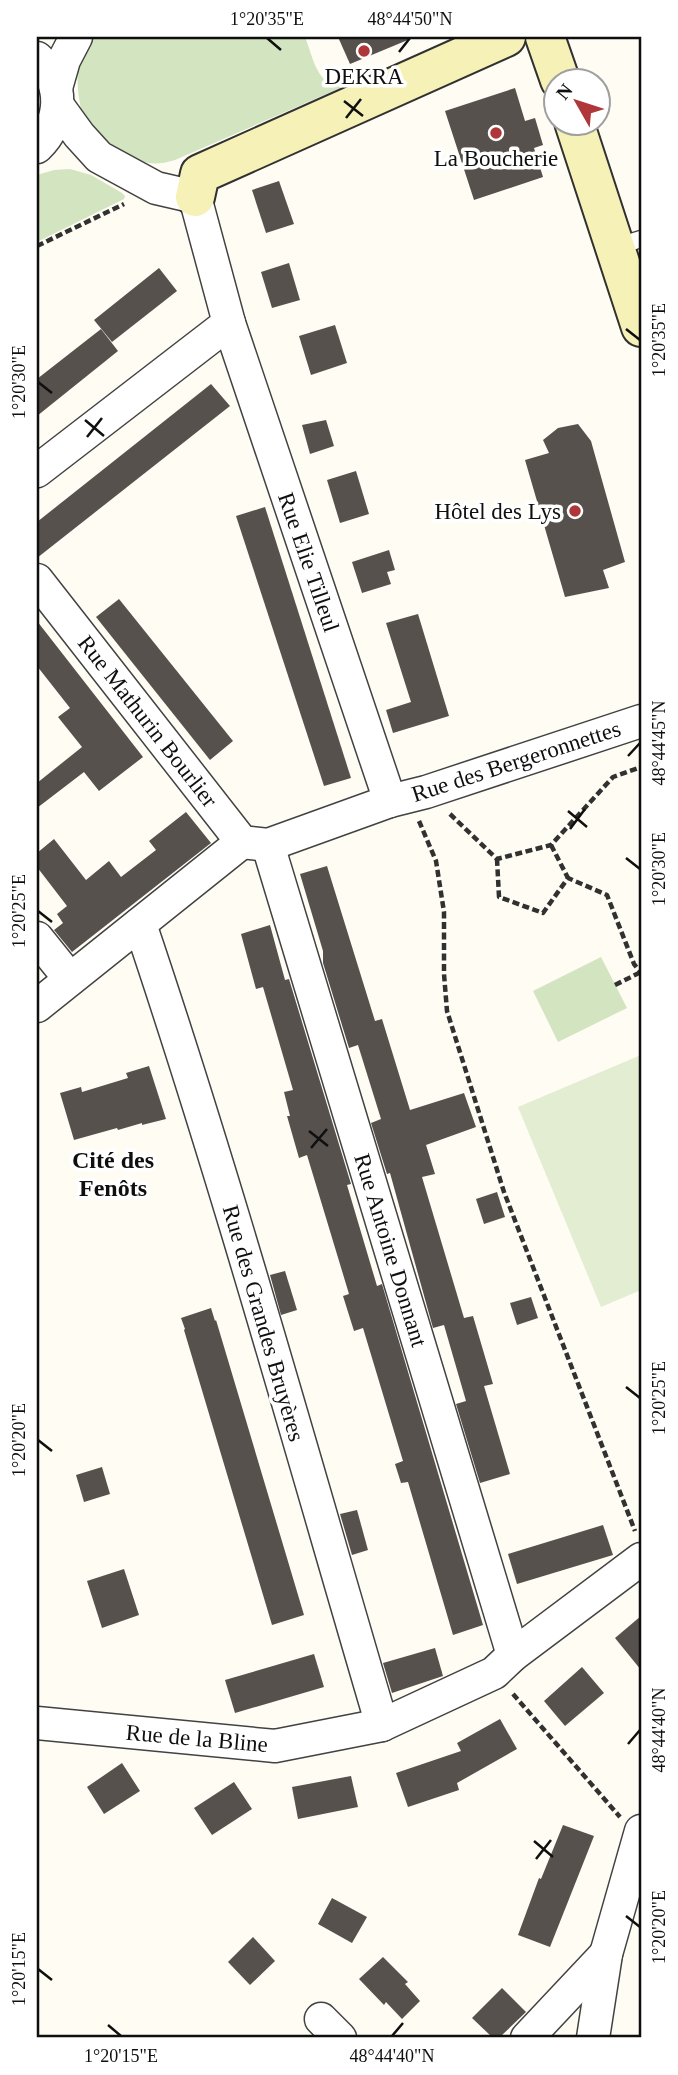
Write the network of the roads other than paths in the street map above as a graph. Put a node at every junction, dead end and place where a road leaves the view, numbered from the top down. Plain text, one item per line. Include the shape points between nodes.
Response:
1 (76, 37) edge
2 (506, 37) edge
3 (545, 37) edge
4 (37, 58) edge
5 (554, 66) edge
6 (57, 97) junction
7 (580, 136) edge
8 (37, 146) edge
9 (37, 152) edge
10 (99, 157) junction
11 (195, 197) junction
12 (628, 243) edge
13 (229, 323) junction
14 (641, 327) edge
15 (37, 471) edge
16 (37, 580) edge
17 (641, 720) edge
18 (408, 797) junction
19 (255, 844) junction
20 (140, 923) junction
21 (37, 938) edge
22 (70, 979) junction
23 (37, 1006) edge
24 (639, 1547) edge
25 (503, 1664) junction
26 (38, 1718) edge
27 (382, 1725) junction
28 (640, 1835) edge
29 (606, 1954) junction
30 (527, 2038) edge
31 (593, 2038) edge

1 - 6 street via 64,60
2 - 11 street via 200,174
3 - 5 street
4 - 6 street via 52,76
6 - 8 street via 52,127
6 - 10 street via 79,135
7 - 12 street
9 - 10 street
10 - 11 street via 156,188
11 - 13 street, Rue Elie Tilleul
12 - 14 street
13 - 15 street
13 - 18 street, Rue Elie Tilleul
16 - 19 street, Rue Mathurin Bourlier
17 - 18 street, Rue des Bergeronnettes
18 - 19 street
19 - 20 street
19 - 25 street, Rue Antoine Donnant
20 - 22 street
20 - 27 street, Rue des Grandes Bruyères
21 - 22 street
22 - 23 street
24 - 25 street, Rue de la Bline
25 - 27 street, Rue de la Bline
26 - 27 street, Rue de la Bline via 275,1746
28 - 29 street
29 - 30 street
29 - 31 street

